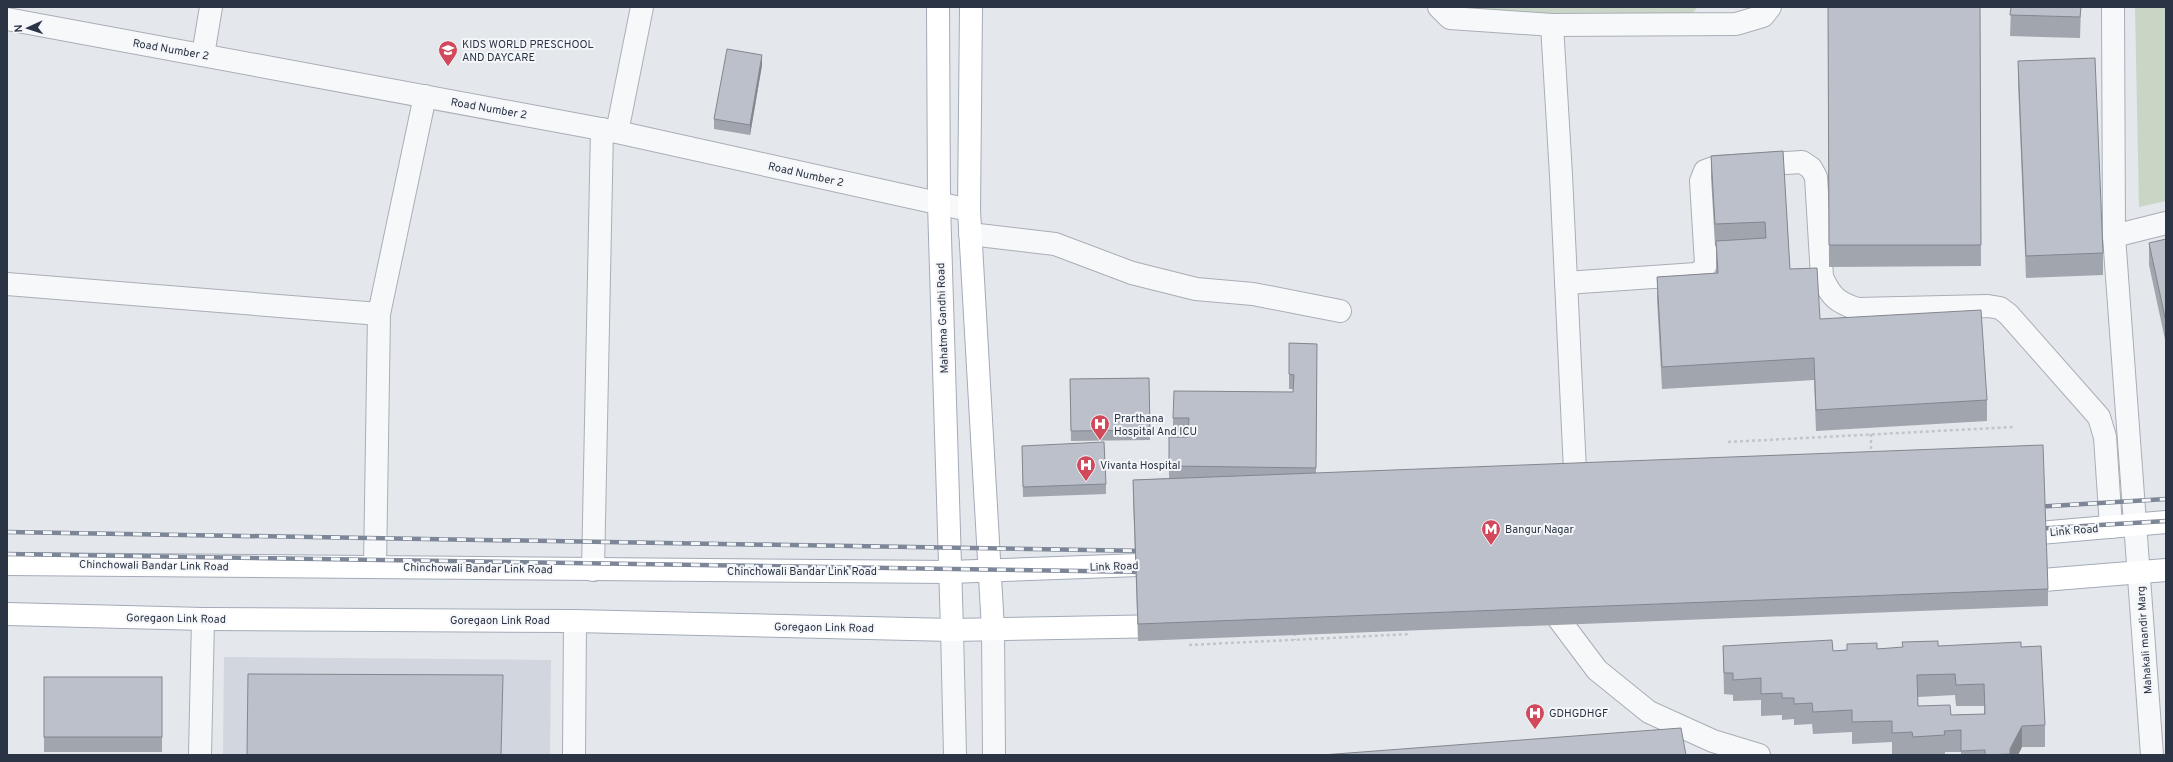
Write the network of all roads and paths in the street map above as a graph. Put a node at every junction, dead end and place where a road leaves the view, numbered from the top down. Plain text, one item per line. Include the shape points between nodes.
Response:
1 (211, 7) edge
2 (642, 7) edge
3 (938, 7) edge
4 (971, 7) edge
5 (1439, 7) edge
6 (1770, 7) edge
7 (2113, 7) edge
8 (7, 19) edge
9 (1552, 25) junction
10 (203, 55) junction
11 (425, 96) junction
12 (609, 130) junction
13 (939, 204) junction
14 (969, 210) junction
15 (2166, 223) edge
16 (970, 234) junction
17 (2114, 236) junction
18 (1566, 283) junction
19 (8, 284) edge
20 (1340, 311) dead end
21 (379, 314) junction
22 (2014, 427) dead end
23 (1871, 434) junction
24 (1728, 442) dead end
25 (1863, 456) edge
26 (1577, 510) edge
27 (2166, 522) edge
28 (2136, 526) junction
29 (2112, 527) junction
30 (1997, 536) edge
31 (7, 564) edge
32 (1189, 564) edge
33 (375, 567) junction
34 (593, 570) junction
35 (2166, 570) edge
36 (990, 571) junction
37 (950, 572) junction
38 (2139, 572) junction
39 (1996, 583) edge
40 (7, 614) edge
41 (1582, 616) edge
42 (1534, 618) edge
43 (1558, 618) junction
44 (203, 619) junction
45 (575, 621) junction
46 (1295, 625) edge
47 (993, 629) junction
48 (952, 630) junction
49 (1411, 634) edge
50 (1184, 635) joint
51 (1295, 640) junction
52 (200, 755) edge
53 (574, 755) edge
54 (955, 755) edge
55 (994, 755) edge
56 (1759, 755) edge
57 (2152, 755) edge

1 - 10 street
2 - 12 street
3 - 13 main road, Mahatma Gandhi Road
4 - 14 main road
5 - 9 street via 1450,18
6 - 9 street via 1763,16 1736,24
7 - 17 street, Mahakali mandir Marg
8 - 10 street, Road Number 2
9 - 18 street
10 - 11 street, Road Number 2
11 - 12 street, Road Number 2
11 - 21 street
12 - 13 street, Road Number 2
12 - 34 street
13 - 14 street, Road Number 2
13 - 37 main road, Mahatma Gandhi Road
14 - 16 main road
15 - 17 street
16 - 20 street via 1054,244 1132,272 1196,289 1253,294
16 - 36 main road
17 - 28 street, Mahakali mandir Marg
18 - 26 street
18 - 29 street via 1696,274 1703,270 1706,264 1701,181 1705,171 1716,167 1802,162 1811,168 1816,177 1822,277 1829,292 1841,303 1857,309 1988,306 2000,308 2008,314 2099,417 2105,437
19 - 21 street
21 - 33 street
22 - 23 path
23 - 24 path
23 - 25 path, bridge via 1871,455
27 - 28 main road, Link Road
28 - 29 main road, Link Road
28 - 38 street, Mahakali mandir Marg
29 - 30 main road, Link Road
31 - 33 main road, Chinchowali Bandar Link Road
32 - 36 main road, Link Road
33 - 34 main road, Chinchowali Bandar Link Road
34 - 37 main road, Chinchowali Bandar Link Road
35 - 38 main road
36 - 37 main road, Link Road
36 - 47 main road
37 - 48 main road, Mahatma Gandhi Road
38 - 39 main road
38 - 57 street, Mahakali mandir Marg
40 - 44 main road, Goregaon Link Road
41 - 43 main road
42 - 43 main road
43 - 56 street via 1597,670 1649,712 1713,741
44 - 45 main road, Goregaon Link Road
44 - 52 street
45 - 48 main road, Goregaon Link Road
45 - 53 street
46 - 51 path, bridge
47 - 48 main road, Goregaon Link Road
47 - 50 main road
47 - 55 street
48 - 54 street
49 - 51 path
50 - 51 path via 1268,642

